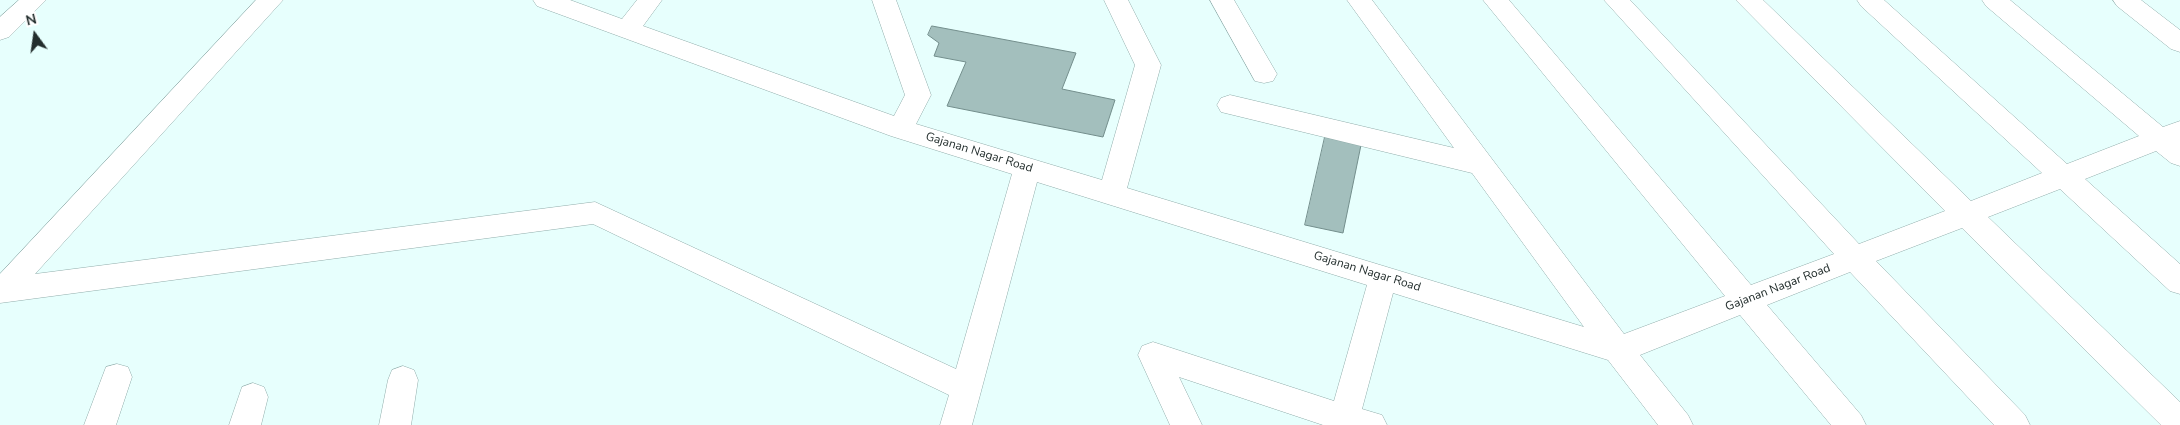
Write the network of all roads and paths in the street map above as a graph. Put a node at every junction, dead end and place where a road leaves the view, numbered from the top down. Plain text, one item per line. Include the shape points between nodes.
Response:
1 (34, 0) edge
2 (271, 0) edge
3 (544, 0) edge
4 (650, 0) edge
5 (884, 0) edge
6 (1116, 0) edge
7 (1222, 0) edge
8 (1359, 0) edge
9 (1495, 0) edge
10 (1616, 0) edge
11 (1748, 0) edge
12 (1869, 0) edge
13 (1994, 0) edge
14 (2125, 0) edge
15 (627, 30) junction
16 (0, 31) edge
17 (2180, 43) edge
18 (1264, 74) dead end
19 (1230, 105) dead end
20 (900, 129) junction
21 (2173, 142) edge
22 (1482, 165) junction
23 (1027, 168) junction
24 (2063, 177) junction
25 (1112, 194) junction
26 (1965, 215) junction
27 (1855, 258) junction
28 (1383, 277) junction
29 (2180, 282) edge
30 (2, 290) edge
31 (1746, 300) junction
32 (1618, 350) junction
33 (117, 377) dead end
34 (403, 380) dead end
35 (966, 388) junction
36 (1354, 423) edge
37 (2180, 423) edge
38 (100, 425) edge
39 (395, 425) edge
40 (956, 425) edge
41 (1186, 425) edge
42 (1677, 425) edge
43 (1850, 425) edge
44 (2014, 425) edge

1 - 16 street
2 - 30 street
3 - 15 street, Gajanan Nagar Road
4 - 15 street
5 - 20 street via 918,95
6 - 25 street via 1148,65
7 - 18 street
8 - 22 street
9 - 31 street
10 - 27 street
11 - 26 street
12 - 24 street
13 - 21 street
14 - 17 street
15 - 20 street, Gajanan Nagar Road
19 - 22 street
20 - 23 street, Gajanan Nagar Road
21 - 24 street, Gajanan Nagar Road
22 - 32 street
23 - 25 street, Gajanan Nagar Road
23 - 35 street
24 - 26 street, Gajanan Nagar Road
24 - 29 street
25 - 28 street, Gajanan Nagar Road
26 - 27 street, Gajanan Nagar Road
26 - 37 street
27 - 31 street, Gajanan Nagar Road
27 - 44 street
28 - 32 street, Gajanan Nagar Road
28 - 36 street
30 - 35 street via 594,213
31 - 32 street, Gajanan Nagar Road
31 - 43 street
32 - 42 street
33 - 38 street
34 - 39 street
35 - 40 street
36 - 41 street via 1153,355

